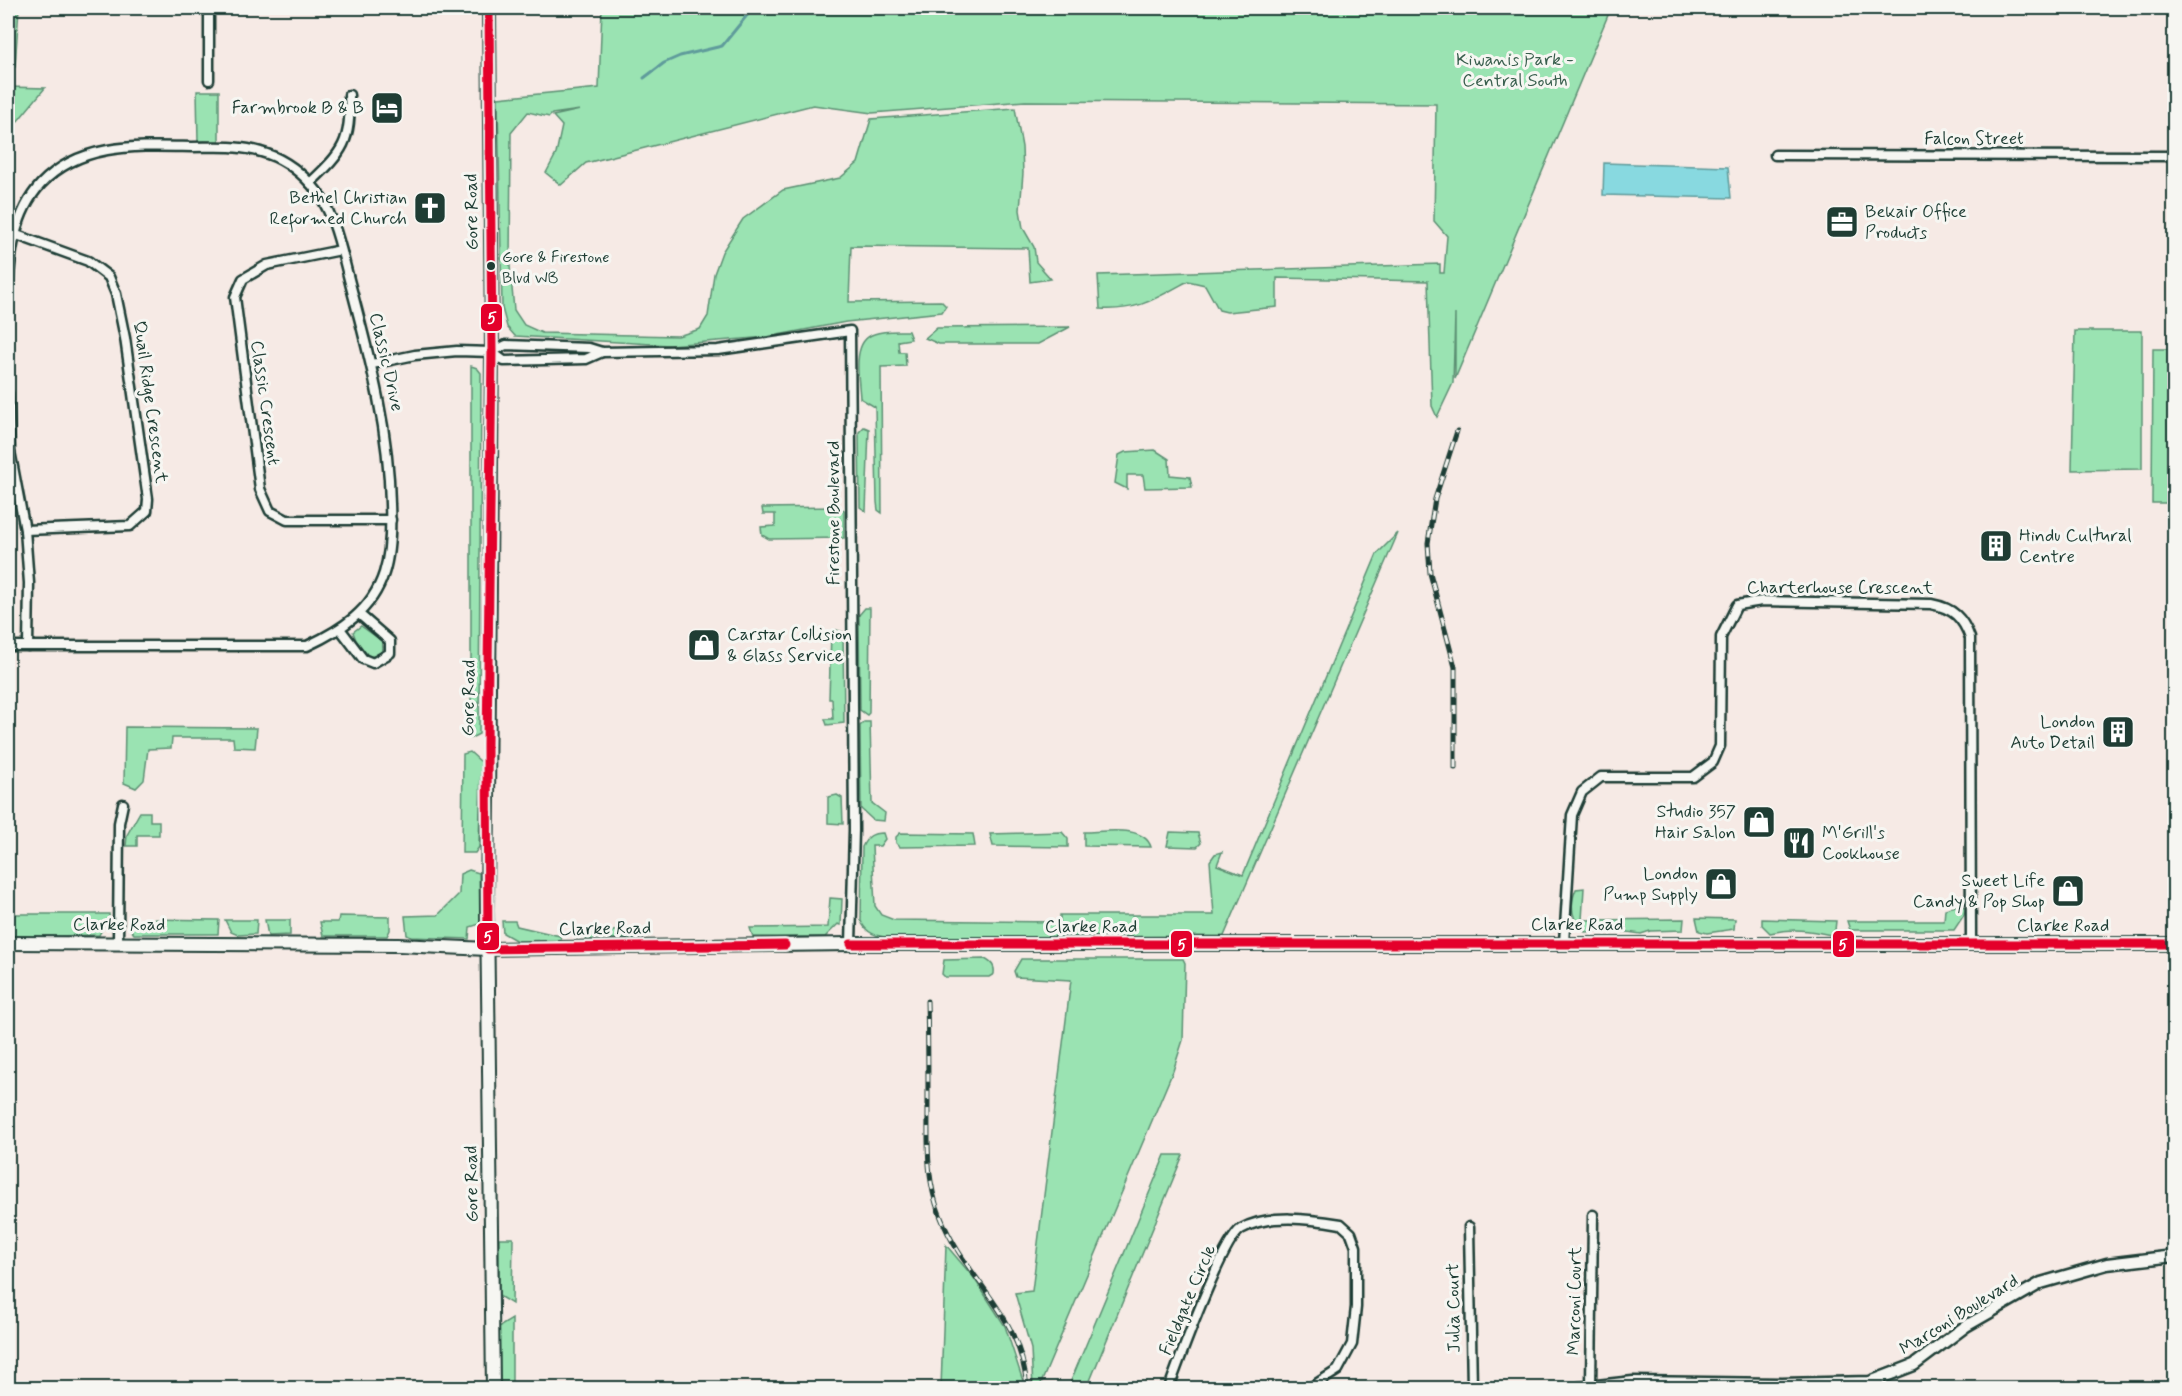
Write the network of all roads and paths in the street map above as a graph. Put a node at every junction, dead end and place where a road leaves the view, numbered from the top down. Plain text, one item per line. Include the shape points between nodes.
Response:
1 (209, 8) edge
2 (489, 8) edge
3 (209, 80) dead end
4 (349, 95) dead end
5 (1775, 155) dead end
6 (2175, 156) edge
7 (310, 183) junction
8 (14, 234) junction
9 (341, 250) junction
10 (8, 292) edge
11 (492, 352) junction
12 (602, 352) junction
13 (372, 364) junction
14 (8, 393) edge
15 (391, 520) junction
16 (25, 530) junction
17 (358, 614) junction
18 (341, 630) junction
19 (8, 646) edge
20 (28, 646) junction
21 (123, 804) dead end
22 (8, 943) edge
23 (118, 943) junction
24 (1564, 943) junction
25 (851, 944) junction
26 (1971, 944) junction
27 (2175, 944) edge
28 (488, 949) junction
29 (1593, 1215) dead end
30 (1469, 1227) dead end
31 (2175, 1256) edge
32 (1847, 1386) edge
33 (1591, 1387) junction
34 (493, 1389) edge
35 (1169, 1389) edge
36 (1310, 1389) edge
37 (1472, 1389) edge
38 (1578, 1389) edge

1 - 3 street
2 - 11 main road, Gore Road
4 - 7 street via 349,133 340,151
5 - 6 street, Falcon Street
7 - 8 street, Classic Drive via 287,164 262,152 236,147 114,148 64,165 40,185
7 - 9 street, Classic Drive via 328,213
8 - 10 street, Classic Drive
8 - 16 street, Quail Ridge Crescent via 88,261 109,277 125,338 148,499 147,511 130,526
9 - 13 street, Classic Drive
9 - 15 street, Classic Crescent via 267,265 243,279 235,297 260,489 270,511 287,520
11 - 12 street, Firestone Boulevard via 506,345 589,348
11 - 12 street, Firestone Boulevard via 504,361 586,359
11 - 13 street, Firestone Boulevard via 415,355
11 - 28 main road, Gore Road
12 - 25 street, Firestone Boulevard via 718,350 850,331 854,824
13 - 15 street, Classic Drive via 387,441
14 - 16 street via 10,451
15 - 17 street, Classic Drive via 384,574 371,600
16 - 20 street
17 - 18 street, Classic Drive
17 - 18 street via 390,641 390,653 373,663 363,659
18 - 20 street, Classic Drive via 306,646
19 - 20 street, Classic Drive
21 - 23 street via 119,823
22 - 23 main road, Clarke Road
23 - 28 main road, Clarke Road
24 - 25 main road, Clarke Road
24 - 26 main road, Clarke Road
24 - 26 street, Charterhouse Crescent via 1572,815 1582,792 1601,777 1693,777 1713,762 1720,746 1721,637 1737,605 1762,601 1931,604 1945,606 1965,624 1970,638
25 - 28 main road, Clarke Road
26 - 27 main road, Clarke Road
28 - 34 main road, Gore Road
29 - 33 street, Marconi Court
30 - 37 street, Julia Court
31 - 32 street, Marconi Boulevard via 2107,1264 2041,1283 1966,1326 1914,1365 1870,1382
32 - 33 street, Marconi Boulevard via 1633,1382
33 - 38 street, Marconi Boulevard
35 - 36 street, Fieldgate Circle via 1224,1252 1239,1230 1260,1220 1341,1224 1351,1233 1356,1247 1352,1344 1338,1370

